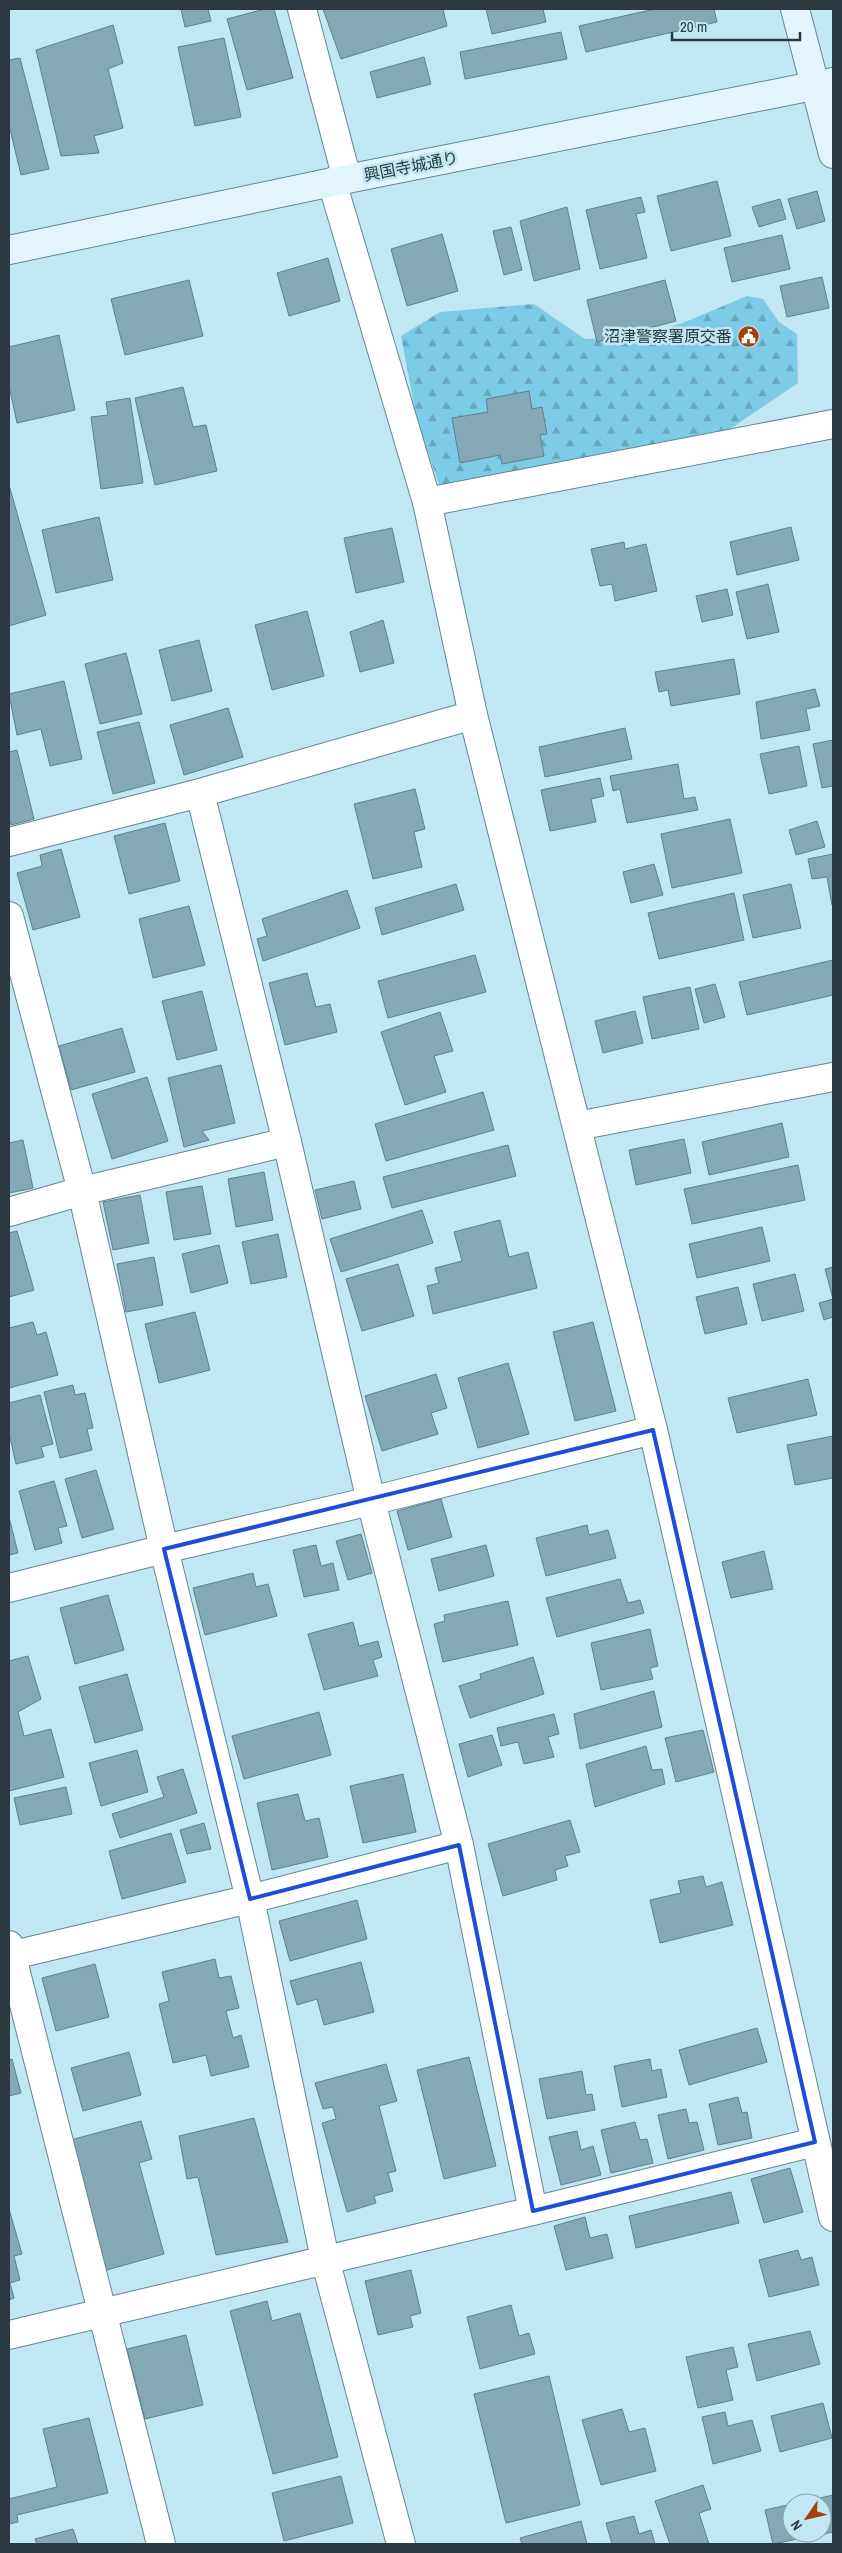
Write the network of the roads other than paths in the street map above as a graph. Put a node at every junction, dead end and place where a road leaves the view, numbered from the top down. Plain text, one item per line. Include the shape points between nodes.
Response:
1 (302, 9) edge
2 (795, 9) edge
3 (824, 84) edge
4 (833, 154) edge
5 (340, 181) junction
6 (9, 250) edge
7 (833, 424) edge
8 (427, 502) junction
9 (473, 715) junction
10 (200, 793) junction
11 (9, 842) edge
12 (9, 916) edge
13 (833, 1076) edge
14 (577, 1126) junction
15 (287, 1142) junction
16 (82, 1191) junction
17 (9, 1212) edge
18 (653, 1430) junction
19 (371, 1501) junction
20 (164, 1549) junction
21 (9, 1588) edge
22 (459, 1845) junction
23 (250, 1899) junction
24 (10, 1952) edge
25 (815, 2142) junction
26 (533, 2211) junction
27 (833, 2217) edge
28 (325, 2259) junction
29 (103, 2312) junction
30 (9, 2335) edge
31 (161, 2544) edge
32 (401, 2544) edge

1 - 5 street
2 - 3 main road
3 - 4 main road
3 - 5 main road, 興国寺城通り
5 - 6 main road, 興国寺城通り
5 - 8 street
7 - 8 street
8 - 9 street
9 - 10 street
9 - 14 street
10 - 11 street
10 - 15 street
12 - 16 street
13 - 14 street
14 - 18 street
15 - 16 street
15 - 19 street
16 - 17 street
16 - 20 street
18 - 19 street
18 - 25 street
19 - 20 street
19 - 22 street
20 - 21 street
20 - 23 street
22 - 23 street
22 - 26 street
23 - 24 street
23 - 28 street
24 - 29 street
25 - 26 street
25 - 27 street
26 - 28 street
28 - 29 street
28 - 32 street
29 - 30 street
29 - 31 street

